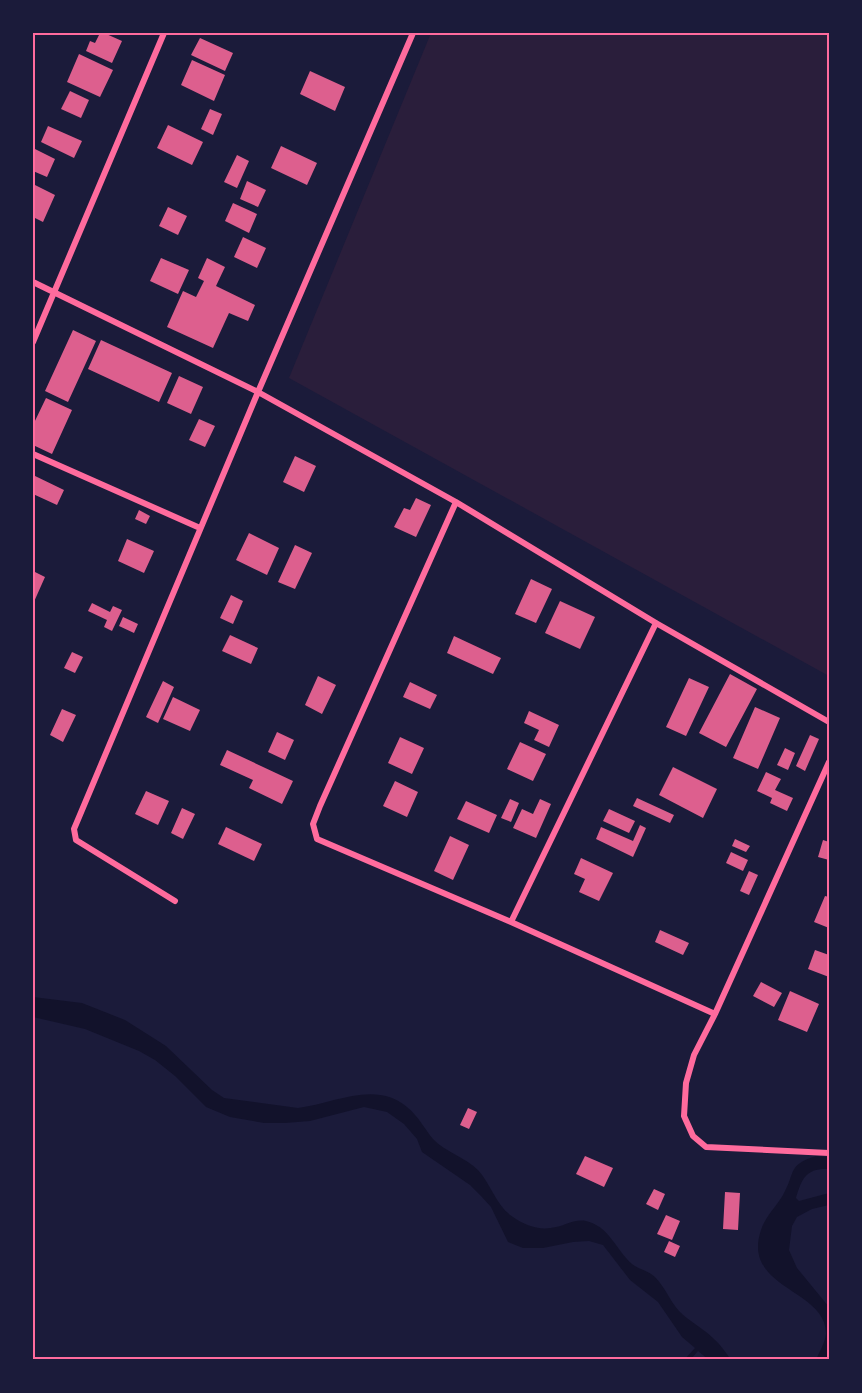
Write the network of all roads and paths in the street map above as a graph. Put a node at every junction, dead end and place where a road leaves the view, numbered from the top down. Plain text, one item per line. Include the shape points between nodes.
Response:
1 (164, 33) edge
2 (412, 33) edge
3 (33, 282) edge
4 (55, 292) junction
5 (33, 342) edge
6 (258, 392) junction
7 (33, 454) edge
8 (456, 502) junction
9 (200, 528) junction
10 (656, 622) junction
11 (829, 722) edge
12 (829, 762) edge
13 (175, 901) dead end
14 (511, 922) junction
15 (715, 1014) junction
16 (829, 1153) edge

1 - 4 street
2 - 6 street
3 - 4 street
4 - 5 street
4 - 6 street
6 - 8 street
6 - 9 street
7 - 9 street
8 - 10 street
8 - 14 street via 313,824 317,839
9 - 13 street via 74,830 76,840
10 - 11 street
10 - 14 street
12 - 15 street
14 - 15 street
15 - 16 street via 694,1055 686,1083 684,1116 693,1136 706,1147

